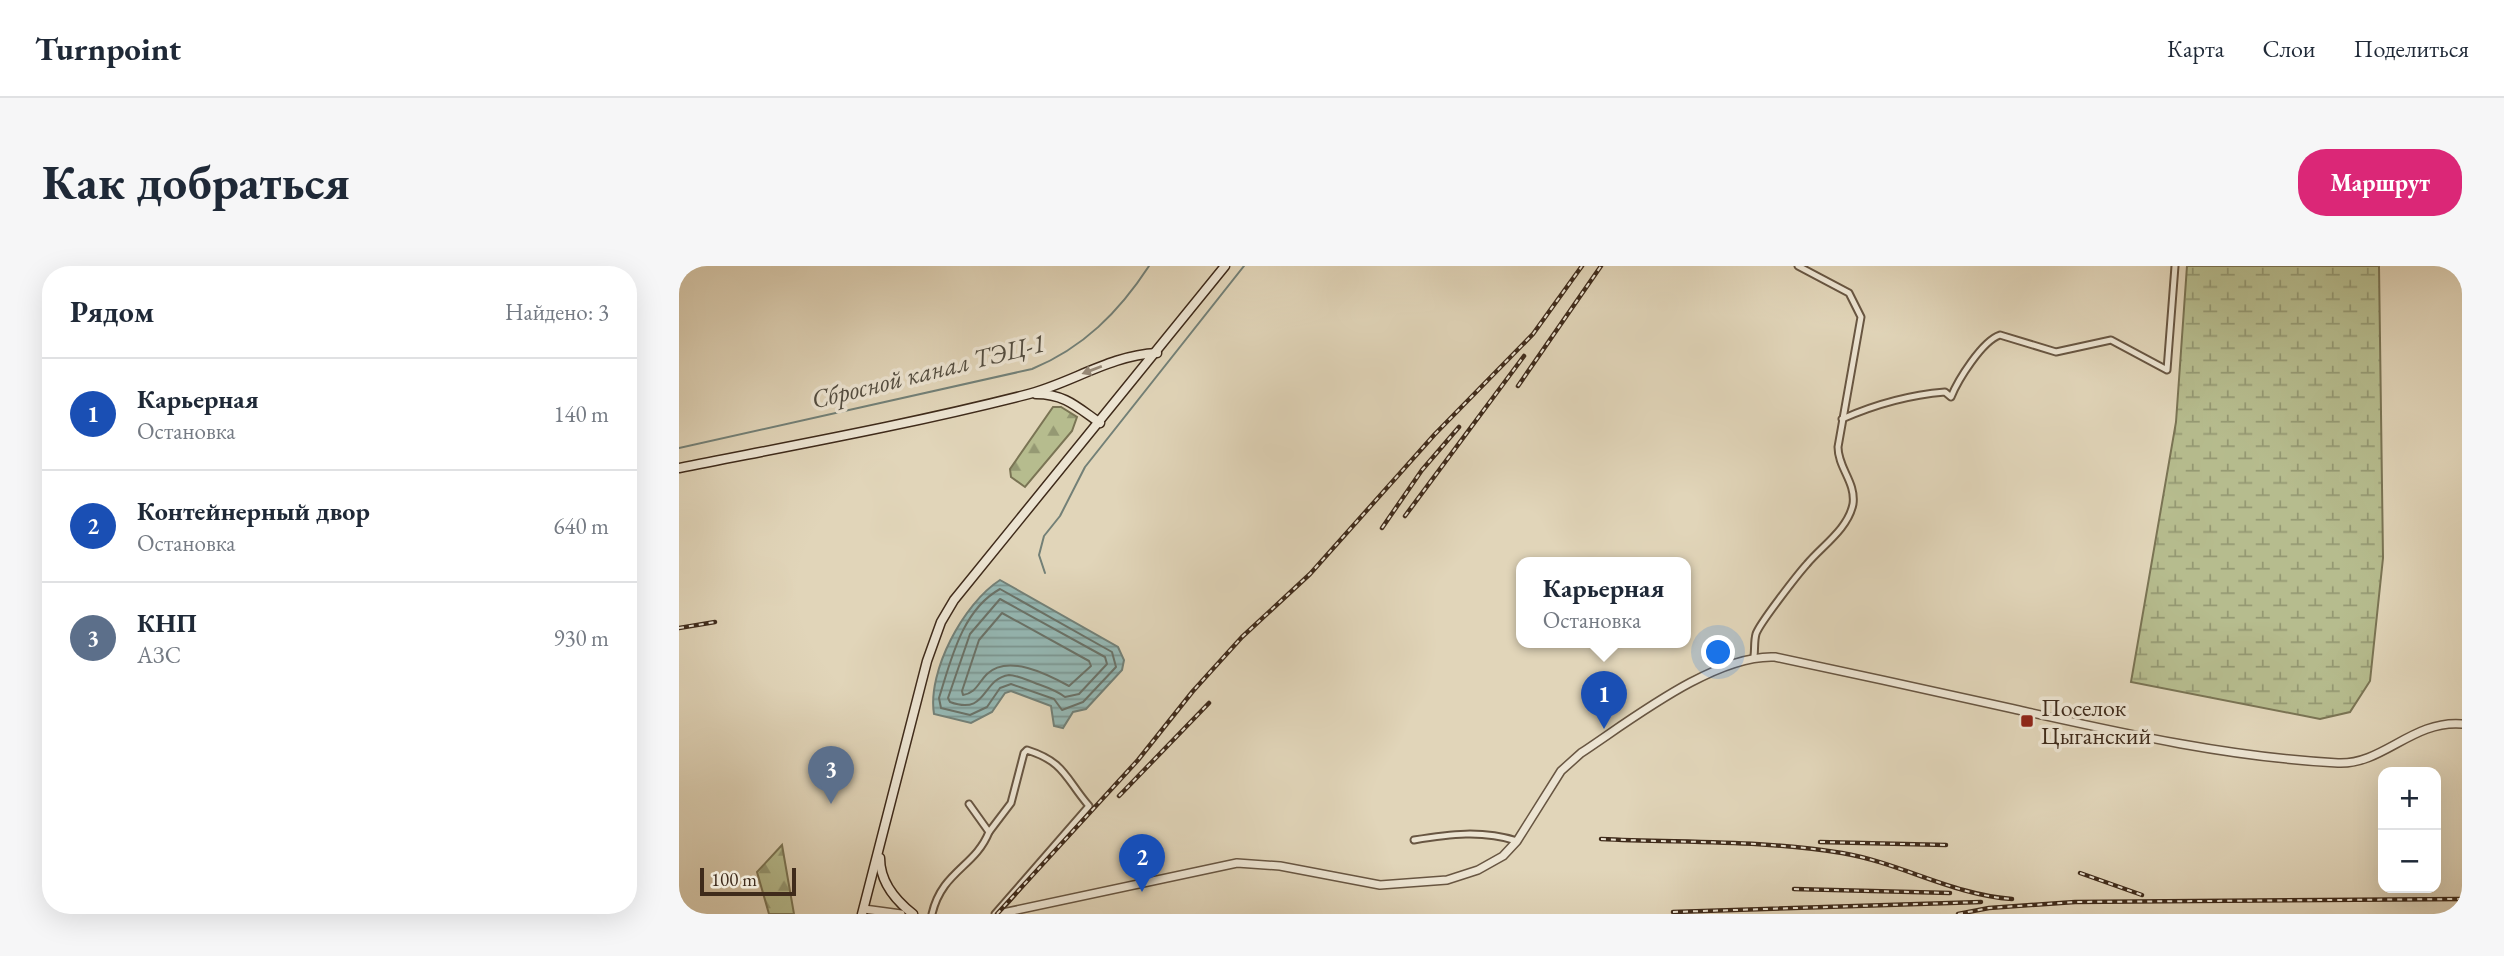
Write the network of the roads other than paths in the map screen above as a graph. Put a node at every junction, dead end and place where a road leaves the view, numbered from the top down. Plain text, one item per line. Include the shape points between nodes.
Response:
1 (1224, 266) edge
2 (1798, 266) edge
3 (2175, 266) edge
4 (1157, 353) junction
5 (1030, 394) junction
6 (1842, 419) junction
7 (1100, 423) junction
8 (679, 468) edge
9 (1754, 656) junction
10 (2462, 724) edge
11 (969, 804) dead end
12 (989, 832) junction
13 (1414, 840) dead end
14 (1517, 841) junction
15 (880, 848) junction
16 (863, 911) edge
17 (901, 914) edge
18 (913, 914) edge
19 (932, 914) edge
20 (997, 914) edge

1 - 4 main road
2 - 6 street via 1849,293 1861,317
3 - 6 street via 2167,370 2111,340 2056,352 2000,335 1989,341 1951,397 1945,392 1906,396
4 -> 5 main road via 1129,356
4 - 7 main road
5 - 7 main road via 1055,394 1072,401
5 - 8 main road
6 - 9 street via 1838,452 1852,482 1850,513 1756,632
7 - 15 main road via 954,600 941,622 926,661
9 - 10 street via 2169,744 2280,759 2364,761 2425,728
9 - 14 street via 1721,666 1581,754 1562,771
11 - 12 street
12 - 19 street via 981,849 946,882
12 - 20 street via 1011,803 1027,750 1058,763 1089,806
13 - 14 street via 1493,834
14 - 20 street via 1494,861 1447,880 1380,885 1280,866 1237,863
15 - 16 main road
15 - 18 main road via 881,876
16 - 17 street

